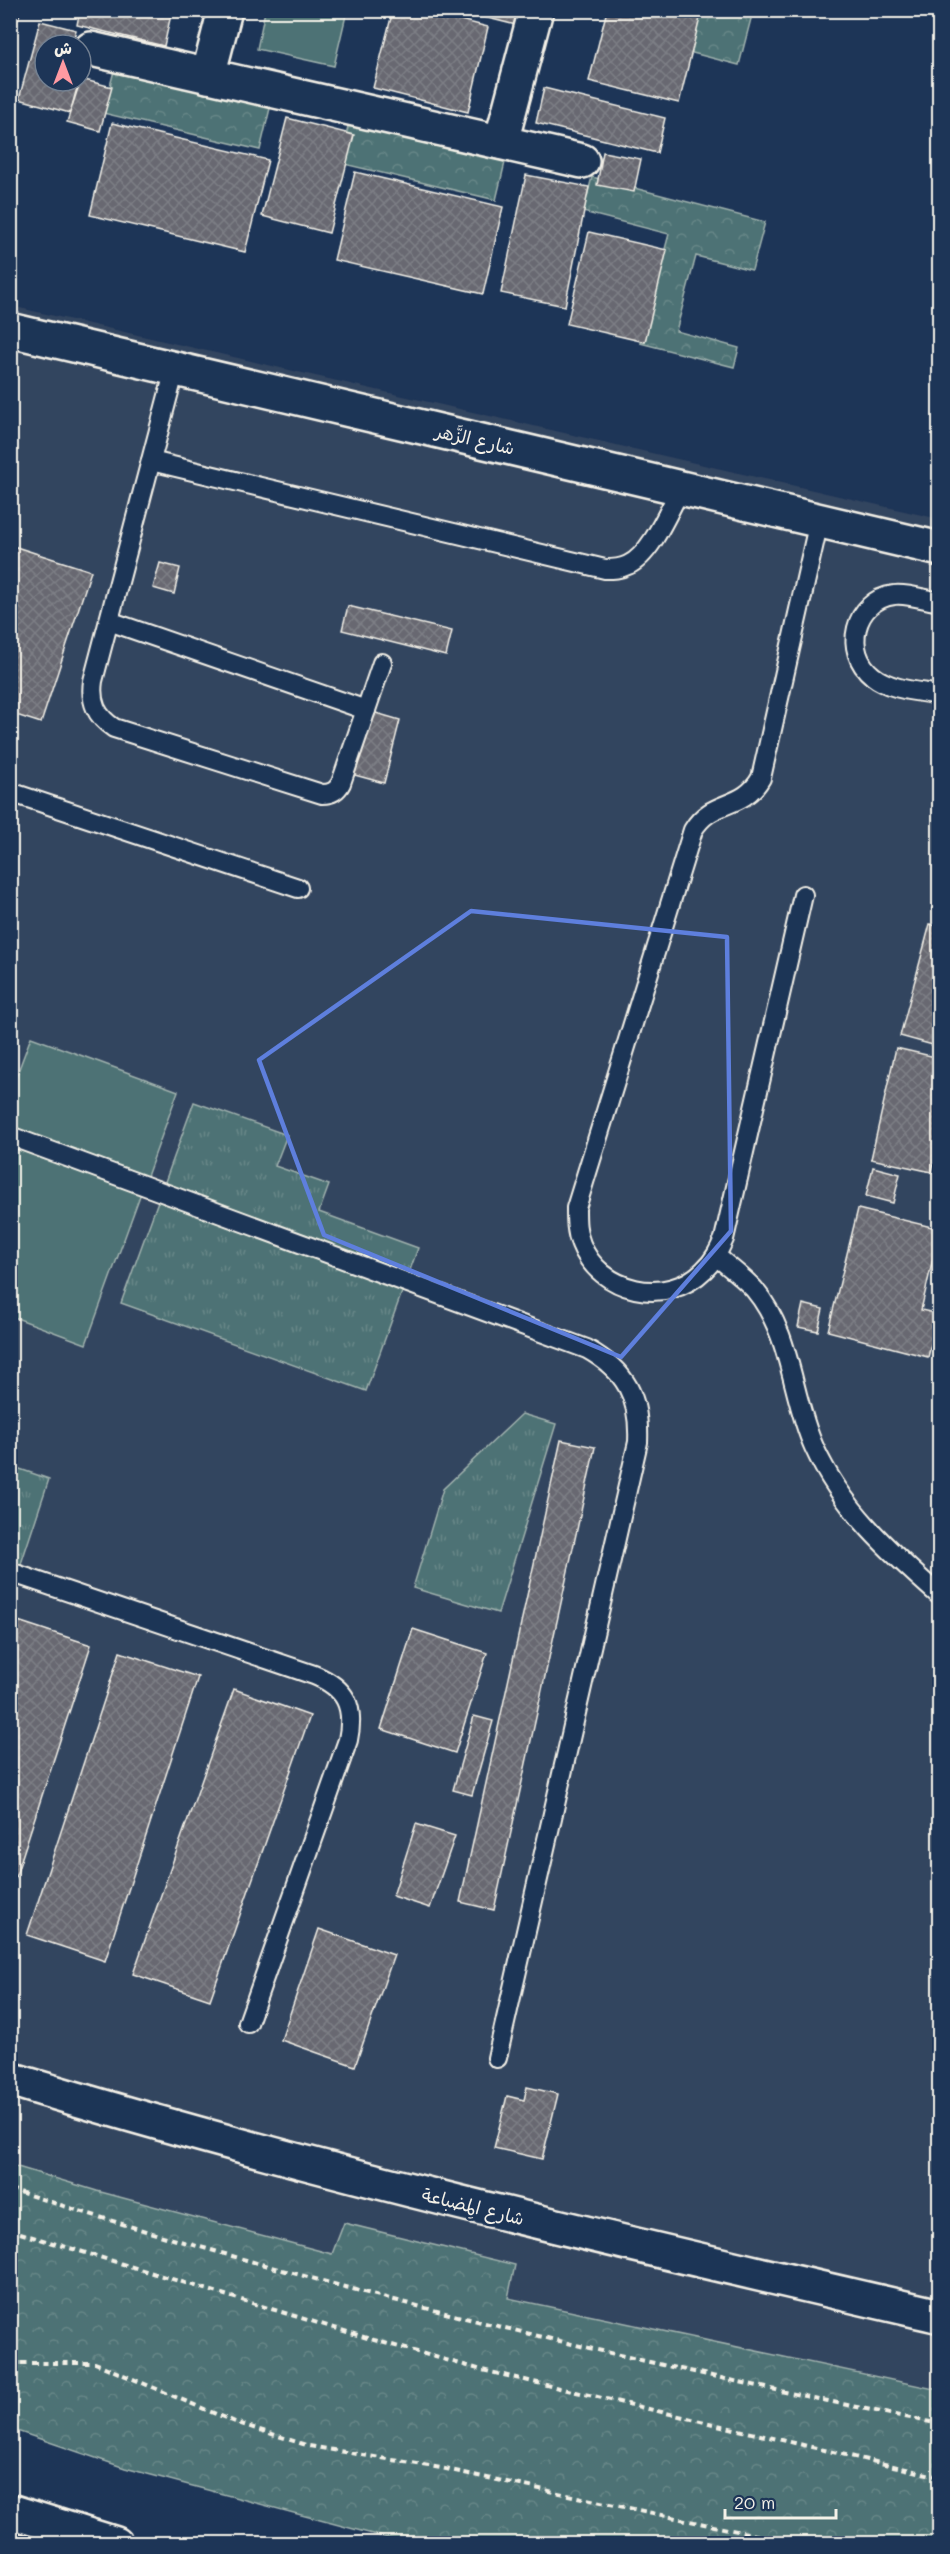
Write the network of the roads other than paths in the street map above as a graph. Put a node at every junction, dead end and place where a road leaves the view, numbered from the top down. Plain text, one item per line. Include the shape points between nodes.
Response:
1 (225, 10) edge
2 (536, 10) edge
3 (93, 50) edge
4 (208, 76) junction
5 (501, 142) junction
6 (582, 161) dead end
7 (10, 330) edge
8 (176, 369) junction
9 (151, 461) junction
10 (681, 488) junction
11 (819, 521) junction
12 (939, 549) edge
13 (939, 602) edge
14 (109, 621) junction
15 (382, 663) dead end
16 (939, 695) edge
17 (366, 710) junction
18 (10, 792) edge
19 (298, 888) dead end
20 (803, 895) dead end
21 (10, 1136) edge
22 (716, 1256) junction
23 (10, 1572) edge
24 (939, 1596) edge
25 (248, 2023) dead end
26 (497, 2058) dead end
27 (10, 2079) edge
28 (939, 2316) edge
29 (10, 2511) edge
30 (116, 2544) edge

1 - 4 street
2 - 5 street
3 - 4 street
4 - 5 street
5 - 6 street
7 - 8 street, شارع الزَّهر
8 - 9 lane
8 - 10 street, شارع الزَّهر
9 - 10 lane via 605,569 629,565 639,558
9 - 14 lane
10 - 11 street, شارع الزَّهر
11 - 12 street, شارع الزَّهر
11 - 22 lane via 761,778 746,797 706,813 693,830 576,1208 581,1244 590,1260 618,1284 654,1292 673,1289 690,1281
13 - 16 lane via 896,594 880,598 859,620 855,635 861,664 872,676 885,684
14 - 17 lane
14 - 17 lane via 92,693 98,714 114,728 328,794 341,783
15 - 17 lane
18 - 19 lane
20 - 22 lane via 724,1239
21 - 26 lane via 587,1349 603,1358 628,1386 636,1403 638,1442
22 - 24 lane via 754,1289 768,1312 788,1357 813,1445 848,1506 870,1532
23 - 25 lane via 314,1675 335,1687 349,1706 348,1740
27 - 28 street, شارع المِضباعة via 464,2205
29 - 30 street

